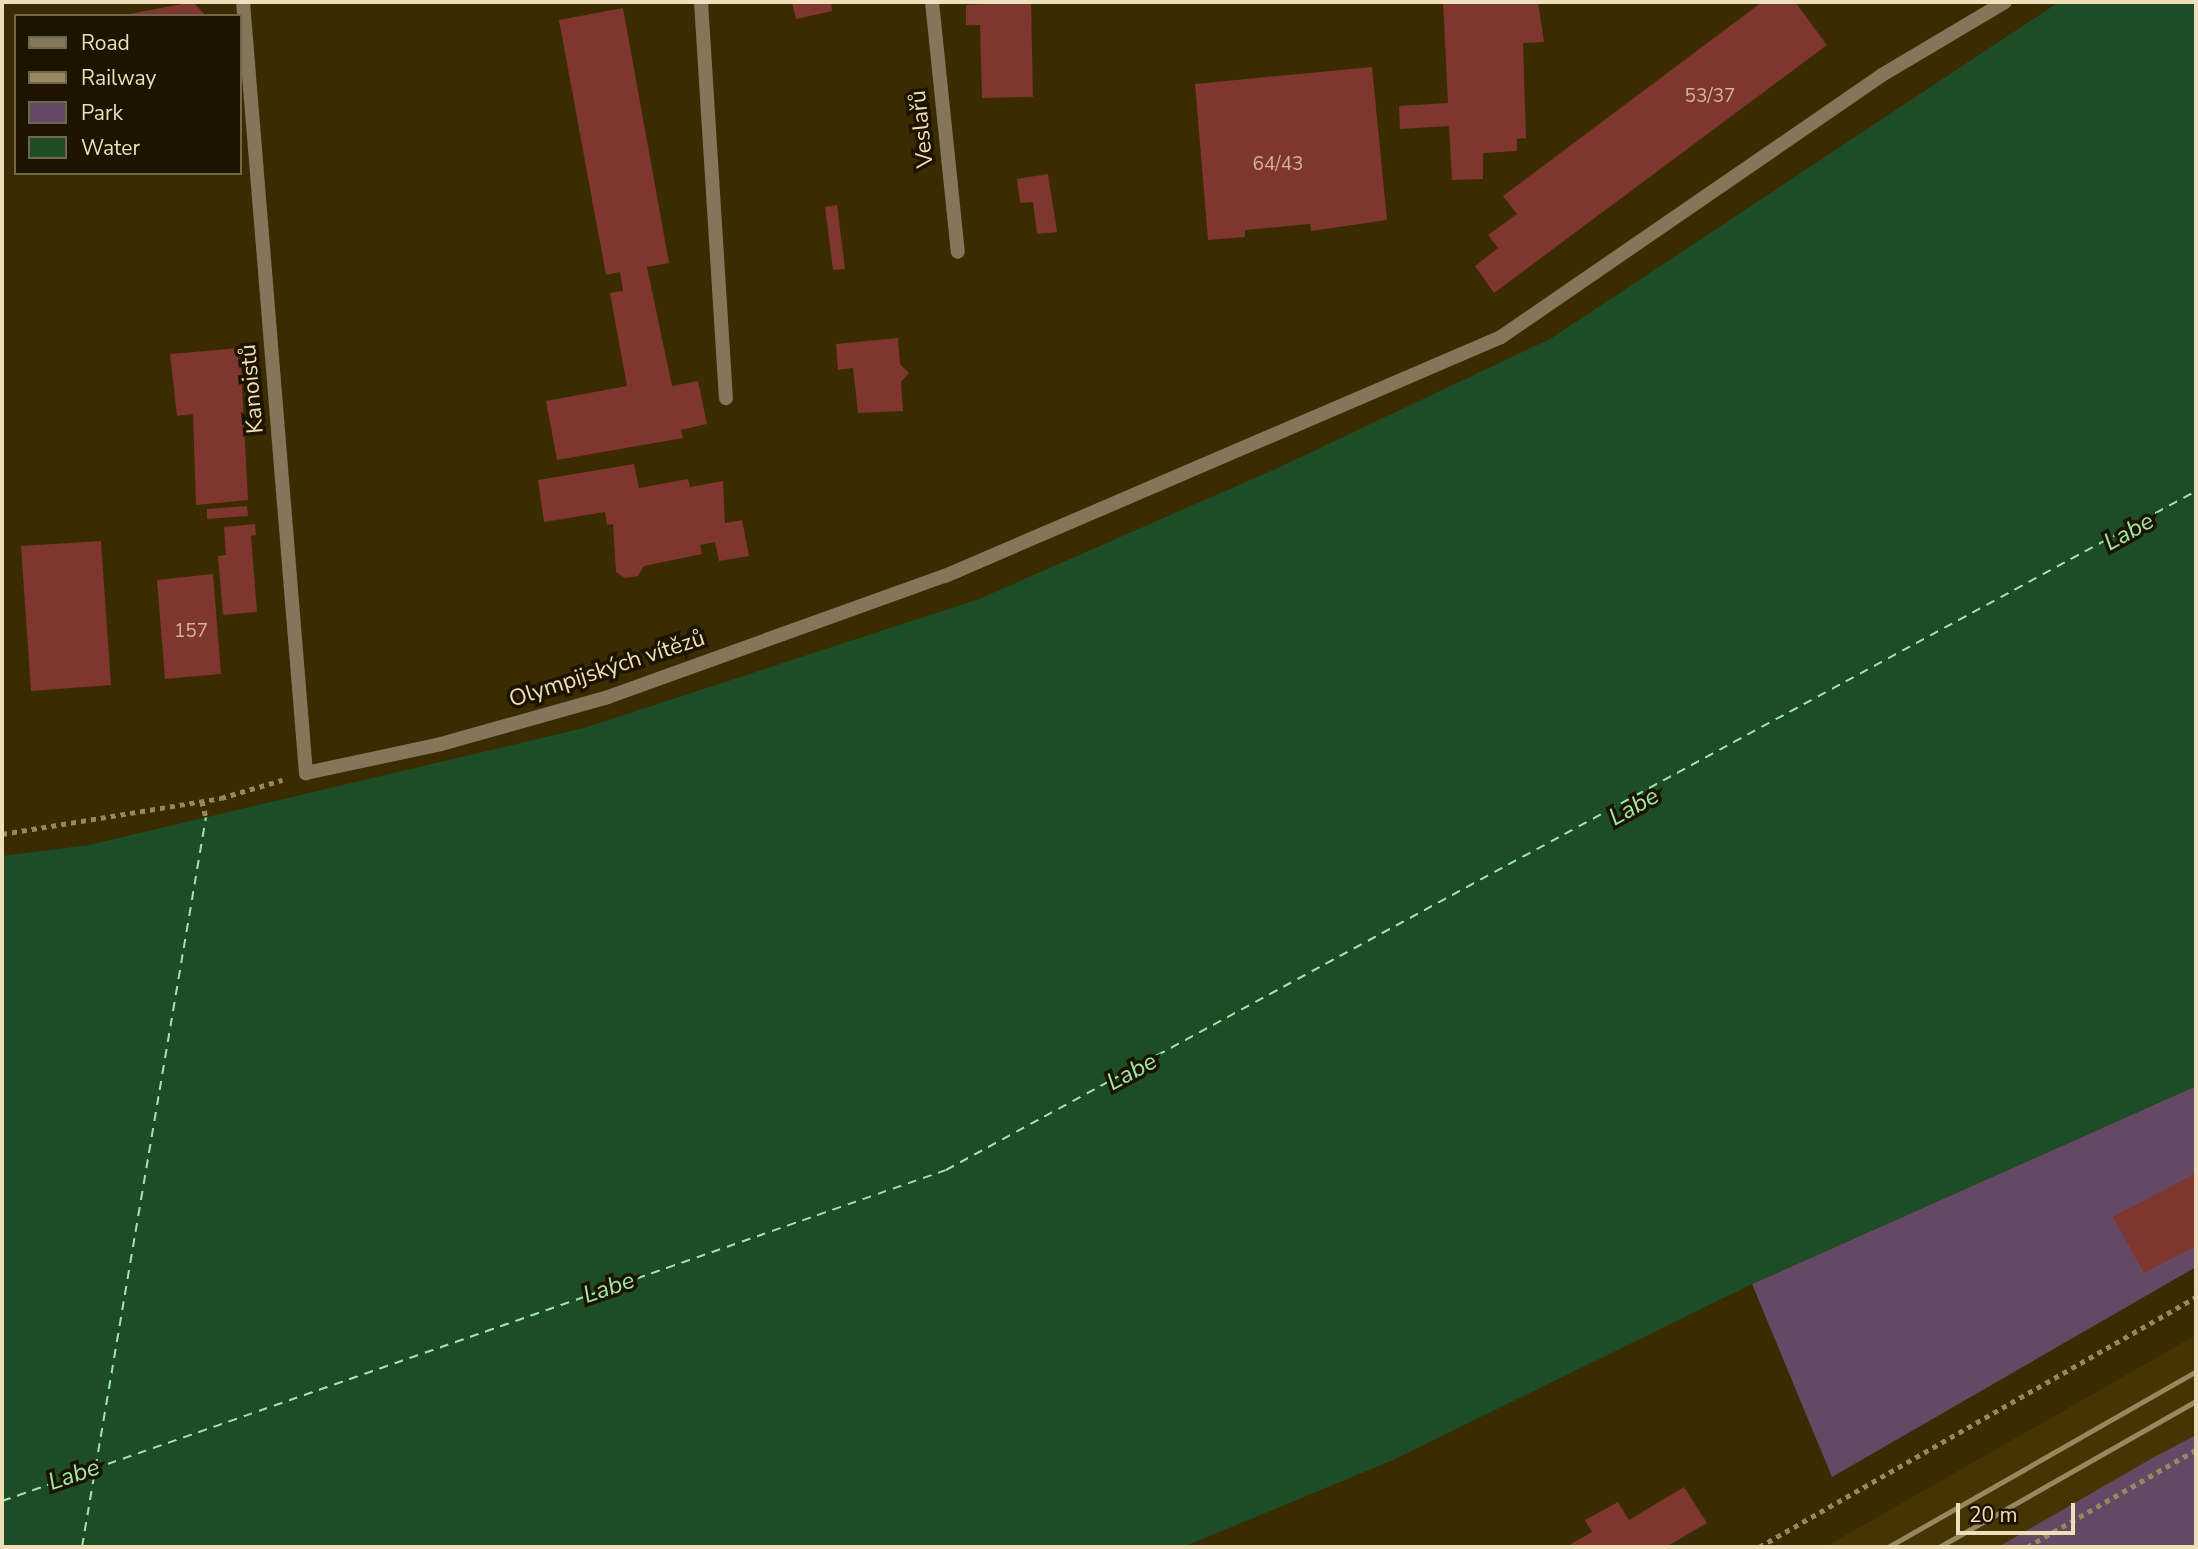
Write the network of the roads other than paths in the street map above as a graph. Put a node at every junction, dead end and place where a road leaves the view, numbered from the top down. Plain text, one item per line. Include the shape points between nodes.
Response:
1 (243, 2) edge
2 (701, 2) edge
3 (932, 2) edge
4 (2005, 2) edge
5 (958, 252) dead end
6 (726, 398) dead end
7 (306, 774) joint

1 - 7 street, Kanoistů
2 - 6 street
3 - 5 street, Veslařů
4 - 7 street, Olympijských vítězů via 1882,75 1501,337 945,576 608,697 441,744

